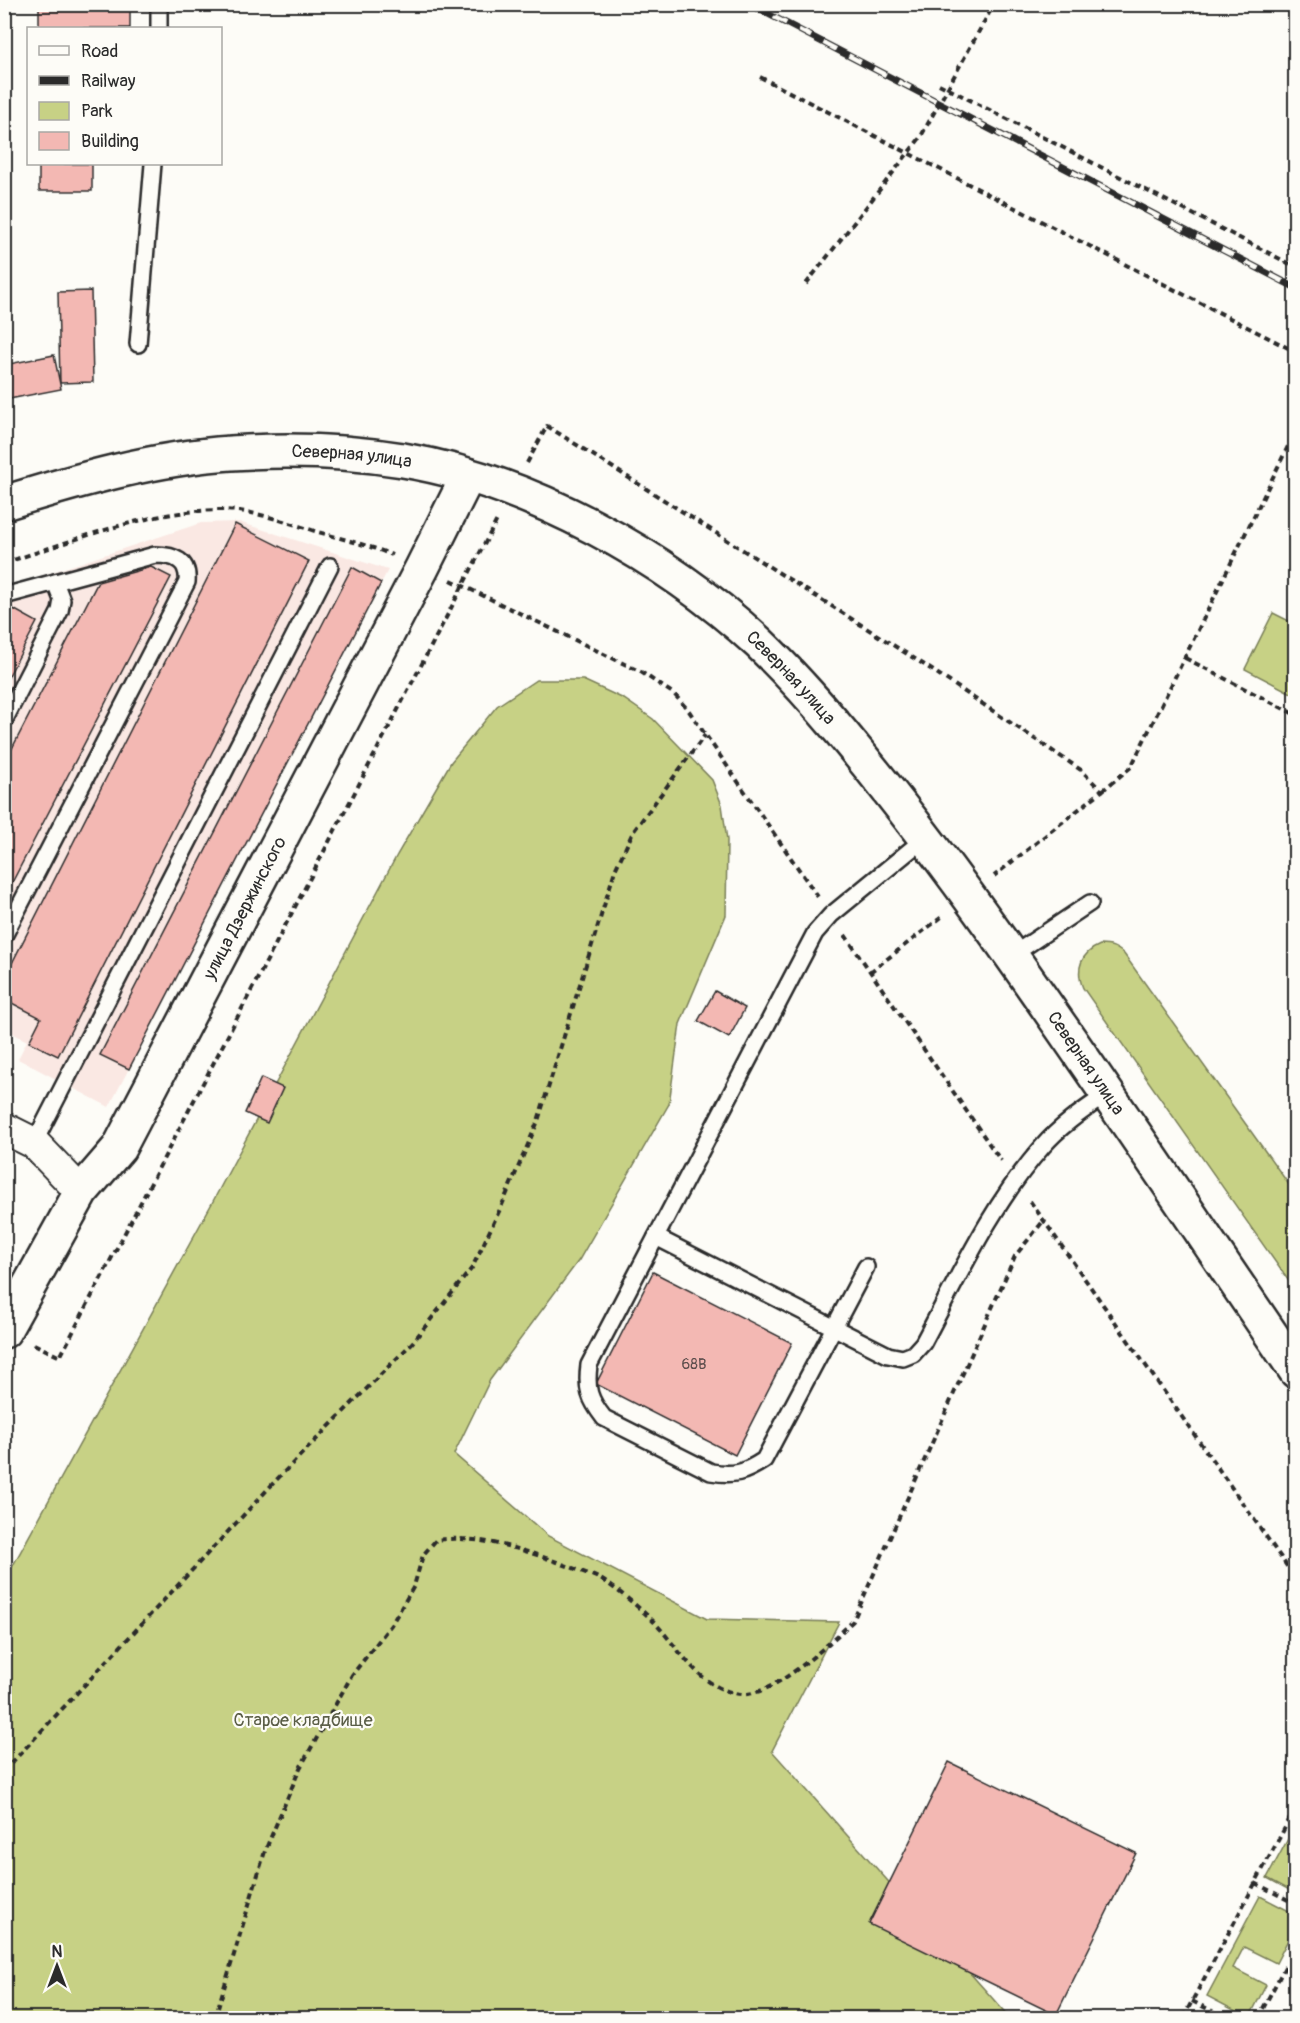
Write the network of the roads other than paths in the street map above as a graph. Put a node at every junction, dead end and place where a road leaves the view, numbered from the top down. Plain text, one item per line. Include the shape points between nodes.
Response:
1 (159, 4) edge
2 (159, 27) edge
3 (153, 165) edge
4 (138, 344) dead end
5 (468, 476) junction
6 (4, 503) edge
7 (330, 566) dead end
8 (55, 582) junction
9 (4, 596) edge
10 (4, 721) edge
11 (925, 838) junction
12 (1090, 903) dead end
13 (4, 936) edge
14 (1011, 956) junction
15 (1107, 1094) junction
16 (4, 1128) edge
17 (34, 1143) junction
18 (81, 1192) junction
19 (656, 1237) junction
20 (866, 1267) dead end
21 (9, 1314) edge
22 (834, 1329) junction
23 (1296, 1371) edge

1 - 2 lane
3 - 4 lane
5 - 6 main road, Северная улица via 406,461 351,454 229,453 147,464
5 - 11 main road, Северная улица via 561,511 625,544 716,606 812,698
5 - 18 main road, улица Дзержинского via 119,1148
7 - 17 lane
8 - 9 lane
8 - 10 lane via 62,600 60,611
8 - 13 lane via 155,555 176,558 188,572 187,582
11 - 14 main road, Северная улица
11 - 19 lane via 831,915 815,933
12 - 14 lane
14 - 15 main road, Северная улица
15 - 22 lane via 1066,1124 1014,1180 923,1343 913,1354 903,1358 888,1355
15 - 23 main road, Северная улица
16 - 17 street
17 - 18 street
18 - 21 main road, улица Дзержинского
19 - 22 lane
19 - 22 lane via 589,1365 587,1384 592,1402 604,1418 711,1473 729,1475 749,1470 764,1460
20 - 22 lane

